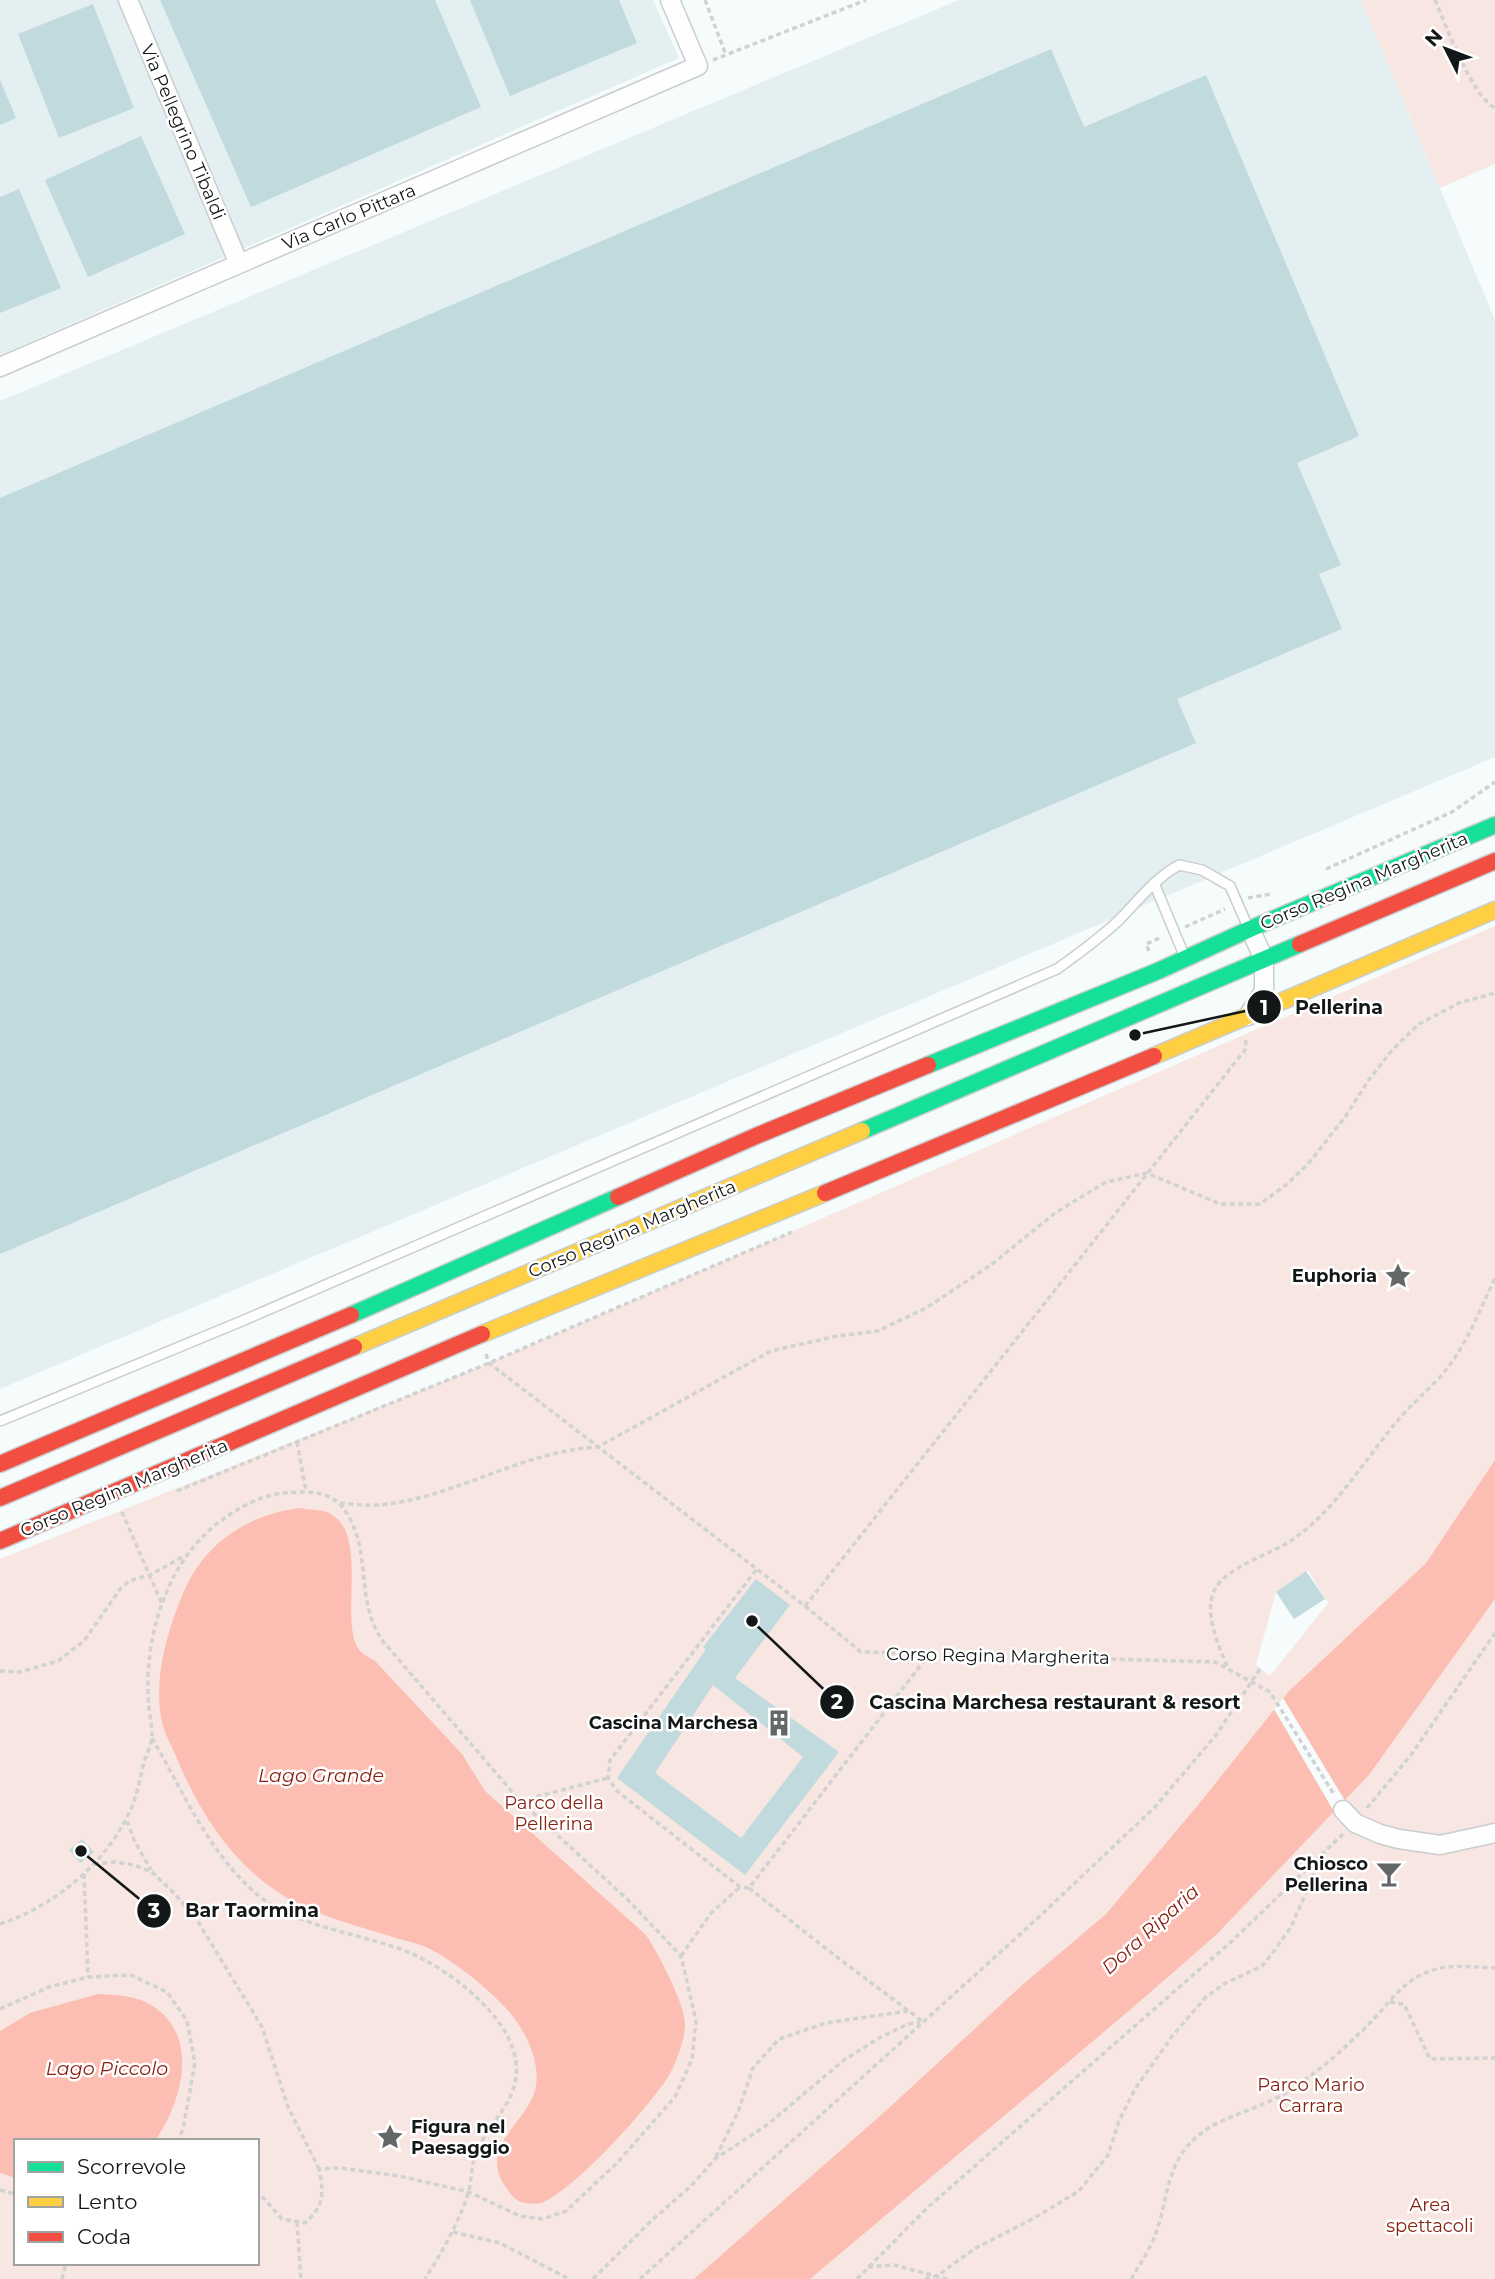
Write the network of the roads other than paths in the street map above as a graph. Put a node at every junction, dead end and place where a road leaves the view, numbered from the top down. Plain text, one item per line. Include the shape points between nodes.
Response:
1 (128, 0) edge
2 (670, 0) edge
3 (239, 264) junction
4 (0, 367) edge
5 (1495, 815) edge
6 (1487, 829) edge
7 (1495, 861) edge
8 (1495, 874) edge
9 (1154, 883) junction
10 (1408, 897) junction
11 (1495, 910) edge
12 (1250, 929) junction
13 (1186, 958) junction
14 (1264, 959) junction
15 (1248, 1016) junction
16 (0, 1421) edge
17 (0, 1464) edge
18 (0, 1498) edge
19 (0, 1541) edge
20 (1349, 1817) road end
21 (1495, 1833) edge

1 - 3 street, Via Pellegrino Tibaldi
2 - 3 street, Via Carlo Pittara via 698,66
3 - 4 street, Via Carlo Pittara
5 - 6 street, Corso Regina Margherita
6 - 12 main road, Corso Regina Margherita
7 - 10 main road, Corso Regina Margherita
8 - 10 street, Corso Regina Margherita
9 - 12 lane via 1179,865 1202,870 1230,886
9 - 13 lane
9 - 16 lane via 1116,923 1057,969 255,1316
10 - 14 main road, Corso Regina Margherita
11 - 15 main road, Corso Regina Margherita
12 - 13 main road, Corso Regina Margherita
12 - 14 street, Corso Regina Margherita
13 - 17 main road, Corso Regina Margherita via 756,1136
14 - 15 street, Corso Regina Margherita via 1264,991
14 - 18 main road, Corso Regina Margherita
15 - 19 main road, Corso Regina Margherita via 480,1335
20 - 21 street via 1380,1834 1440,1844

